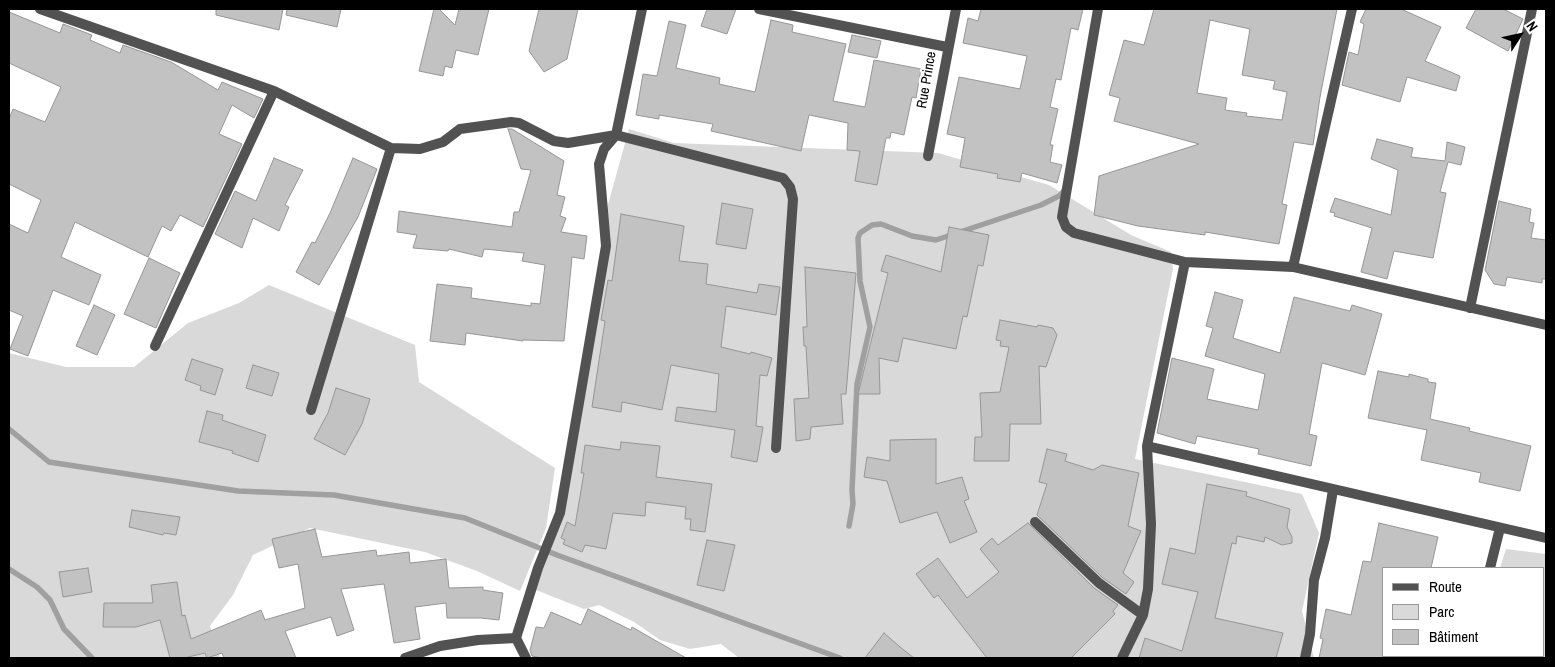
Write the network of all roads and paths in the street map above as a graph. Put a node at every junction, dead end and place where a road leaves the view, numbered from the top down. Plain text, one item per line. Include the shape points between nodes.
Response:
1 (40, 9) edge
2 (642, 9) edge
3 (758, 9) edge
4 (956, 9) edge
5 (1098, 9) edge
6 (1352, 9) edge
7 (1532, 9) edge
8 (947, 47) junction
9 (274, 91) junction
10 (616, 135) junction
11 (391, 148) junction
12 (928, 156) dead end
13 (1185, 262) junction
14 (1293, 267) junction
15 (1470, 308) junction
16 (1546, 325) edge
17 (155, 346) dead end
18 (312, 410) dead end
19 (1147, 446) junction
20 (776, 448) dead end
21 (1333, 490) junction
22 (1035, 522) dead end
23 (1500, 528) junction
24 (1546, 538) edge
25 (1490, 567) edge
26 (1143, 614) junction
27 (516, 638) junction
28 (405, 658) edge
29 (526, 658) edge
30 (1122, 658) edge
31 (1305, 658) edge

1 - 9 street
2 - 10 street
3 - 8 street
4 - 8 street, Rue Prince
5 - 13 street via 1062,217 1066,227 1074,233
6 - 14 street
7 - 15 street
8 - 12 street, Rue Prince
9 - 11 street
9 - 17 street
10 - 11 street via 568,143 554,142 519,123 503,122 460,129 443,142 420,149
10 - 20 street via 773,173 790,187 793,199
10 - 27 street via 604,149 599,164 606,246 560,513
11 - 18 street
13 - 14 street
13 - 19 street
14 - 15 street
15 - 16 street
19 - 21 street
19 - 26 street via 1151,555
21 - 23 street
21 - 31 street via 1314,580
22 - 26 street via 1099,583
23 - 24 street
23 - 25 street
26 - 30 street
27 - 28 street via 440,646
27 - 29 street

